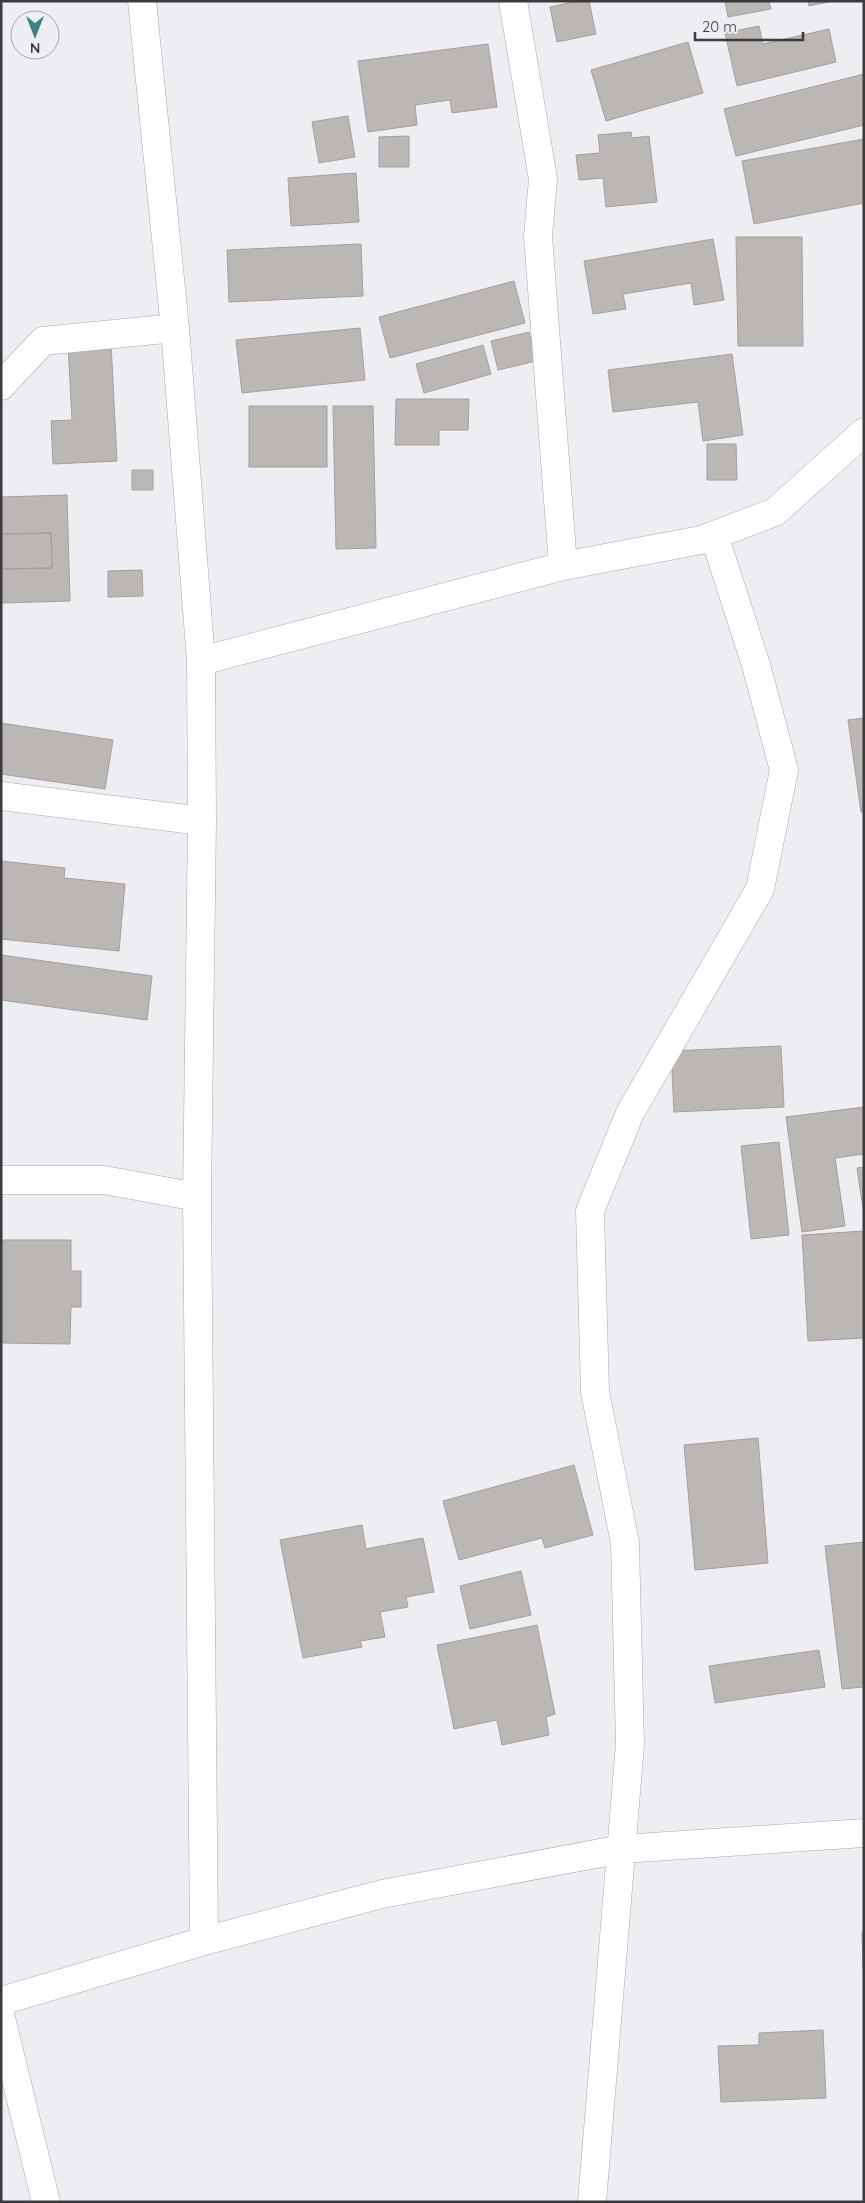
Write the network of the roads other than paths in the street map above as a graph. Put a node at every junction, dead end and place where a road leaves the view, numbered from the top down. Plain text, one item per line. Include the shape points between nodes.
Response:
1 (142, 1) edge
2 (513, 1) edge
3 (175, 328) junction
4 (1, 386) edge
5 (864, 432) edge
6 (714, 535) junction
7 (563, 566) junction
8 (201, 661) junction
9 (1, 796) edge
10 (202, 821) junction
11 (1, 1180) edge
12 (197, 1197) junction
13 (864, 1832) edge
14 (622, 1849) junction
15 (204, 1941) junction
16 (1, 2000) edge
17 (1, 2018) edge
18 (46, 2202) edge
19 (592, 2202) edge

1 - 3 street
2 - 7 street via 543,179 538,236
3 - 4 street via 43,341
3 - 8 street
5 - 6 street via 775,512
6 - 7 street
6 - 14 street via 756,665 784,770 760,889 630,1113 590,1212 595,1392 625,1543 630,1744
7 - 8 street
8 - 10 street
9 - 10 street
10 - 12 street
11 - 12 street via 104,1180
12 - 15 street
13 - 14 street
14 - 15 street via 382,1894
14 - 19 street
15 - 16 street
17 - 18 street

